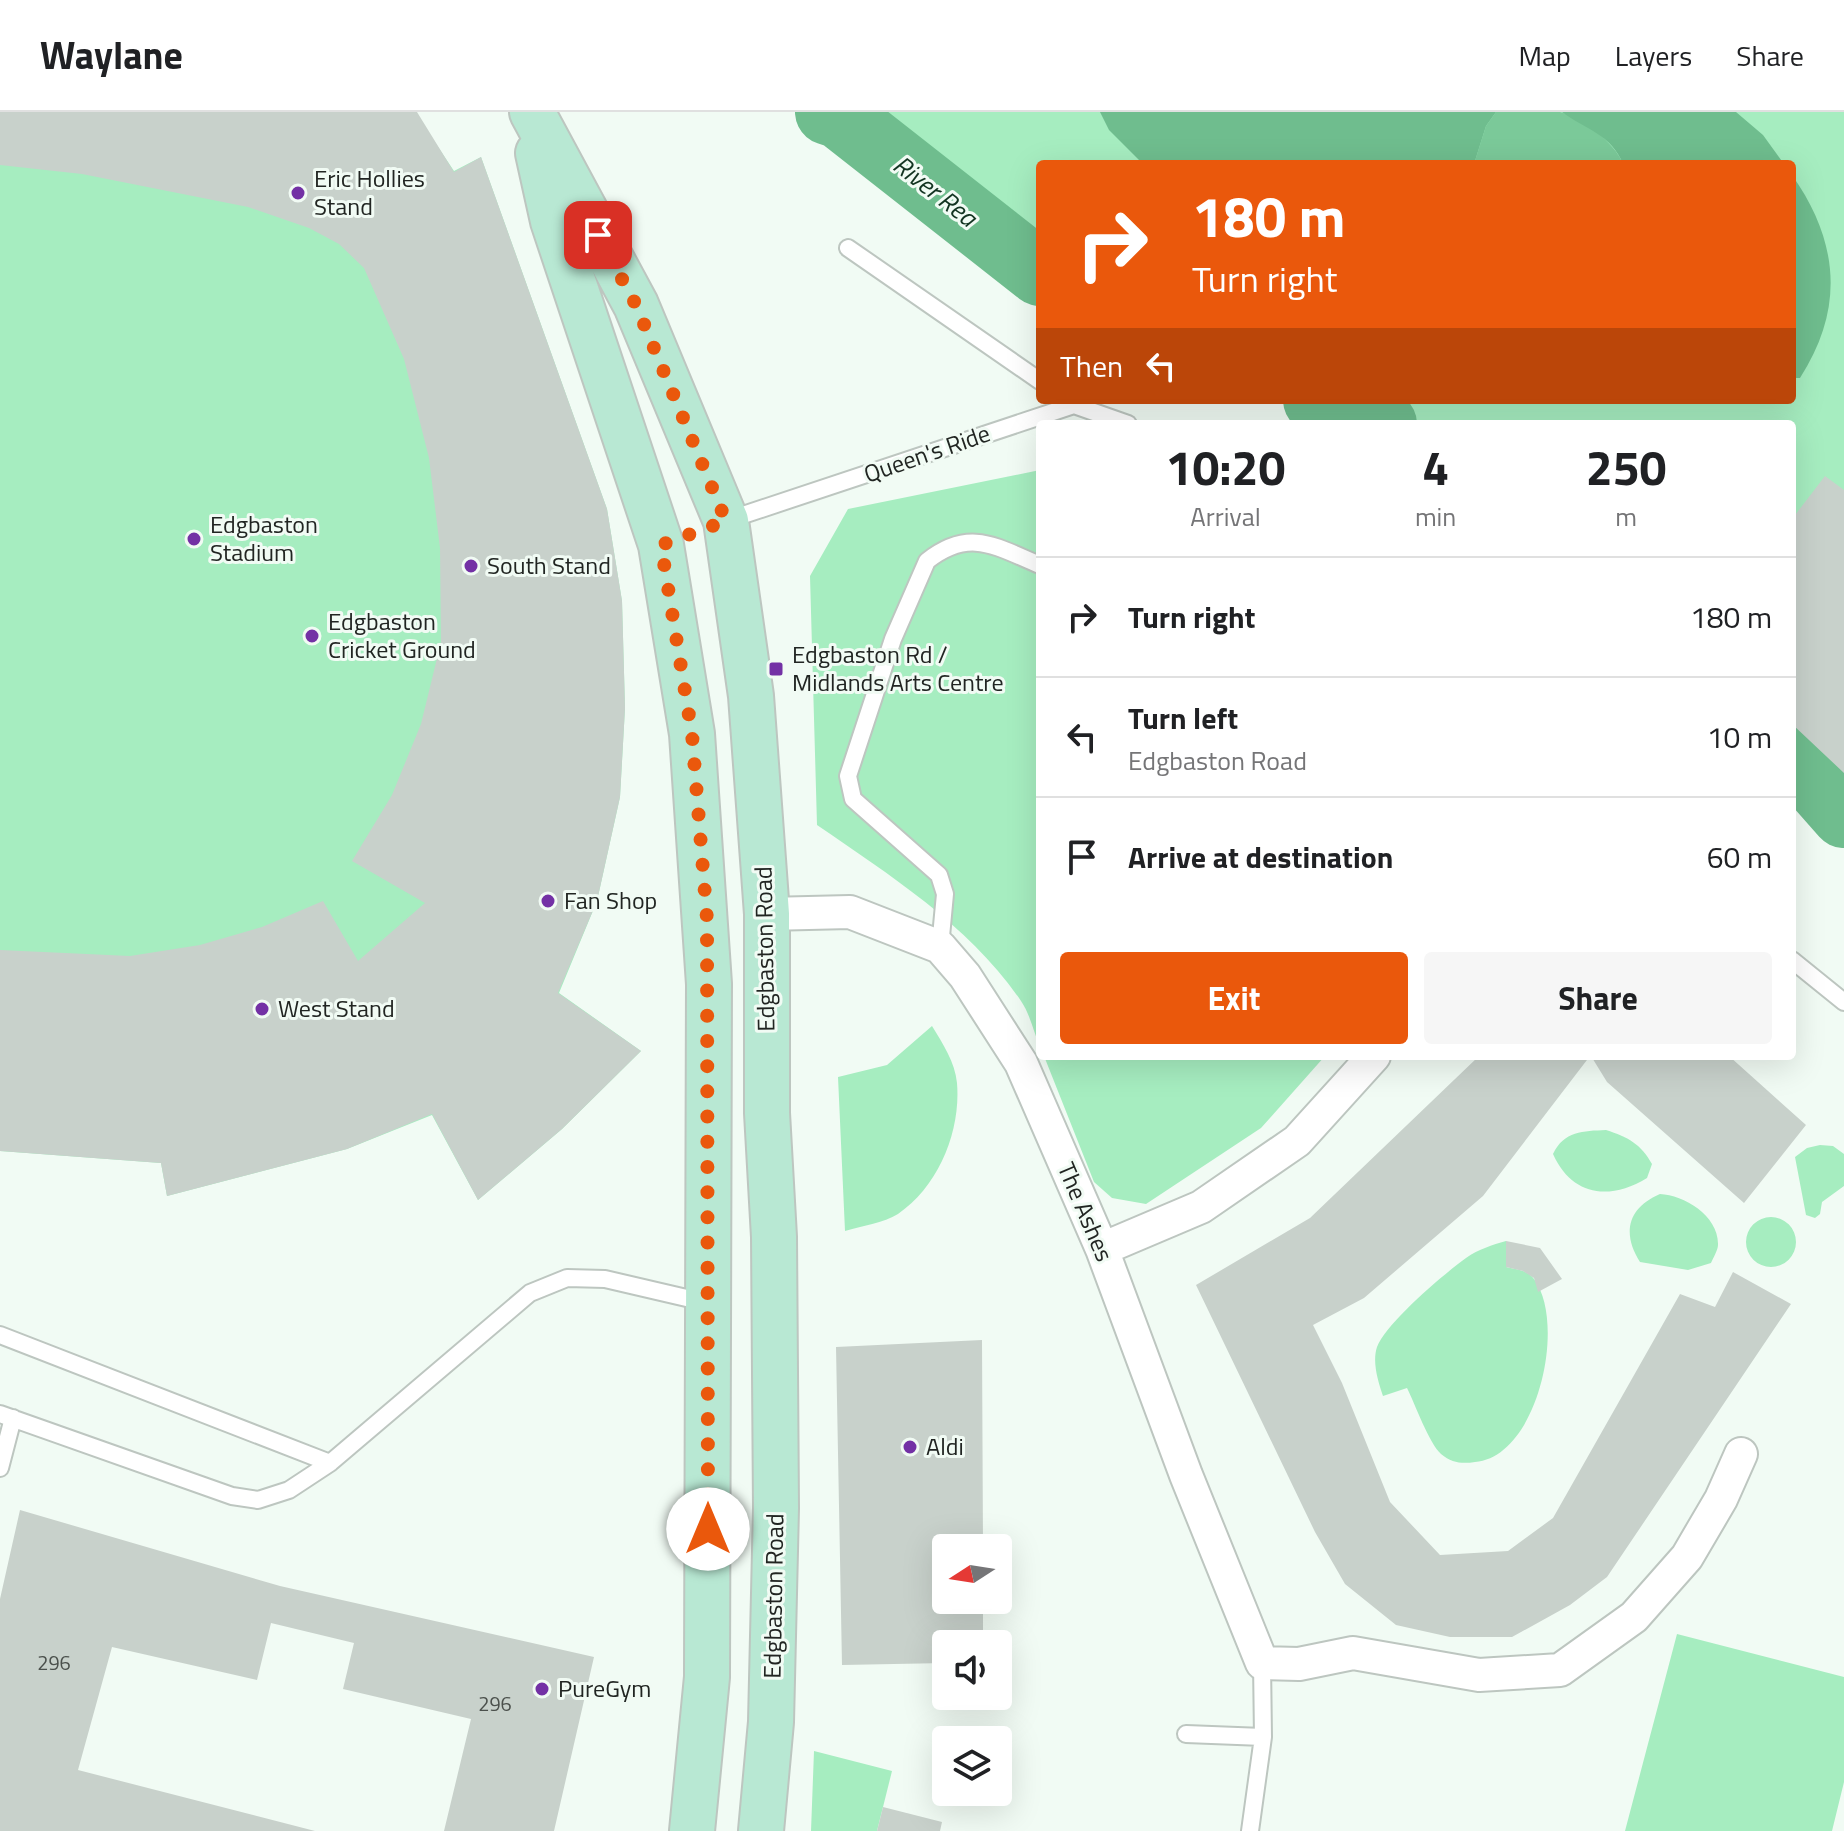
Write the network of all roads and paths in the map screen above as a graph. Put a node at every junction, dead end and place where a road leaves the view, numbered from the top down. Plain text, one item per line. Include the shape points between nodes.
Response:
1 (531, 112) edge
2 (848, 248) dead end
3 (1036, 378) edge
4 (1064, 404) edge
5 (1075, 404) edge
6 (1117, 420) edge
7 (726, 521) junction
8 (661, 545) junction
9 (1036, 563) edge
10 (767, 914) junction
11 (707, 919) junction
12 (940, 947) junction
13 (1796, 963) edge
14 (1844, 1002) edge
15 (1370, 1060) edge
16 (1102, 1249) junction
17 (774, 1299) junction
18 (709, 1303) junction
19 (0, 1335) edge
20 (6, 1416) edge
21 (1741, 1454) dead end
22 (330, 1463) junction
23 (0, 1468) edge
24 (1262, 1663) junction
25 (1186, 1734) dead end
26 (1263, 1737) junction
27 (692, 1831) edge
28 (761, 1831) edge
29 (1250, 1831) edge

1 - 7 main road, Edgbaston Road via 636,305
1 - 8 main road, Edgbaston Road via 553,221
2 - 3 lane
4 - 7 lane, Queen's Ride
5 - 6 lane, Queen's Ride
7 - 8 main road
7 - 10 main road, Edgbaston Road via 751,696
8 - 11 main road, Edgbaston Road via 692,734
9 - 12 lane via 978,539 937,552 927,561 893,639 848,776 853,799 939,875 945,894
10 - 11 main road
10 - 12 street, The Ashes via 850,912
10 - 17 main road, Edgbaston Road
11 - 18 main road, Edgbaston Road
12 - 16 street, The Ashes via 1021,1063
13 - 14 lane
15 - 16 street via 1297,1141 1201,1207
16 - 24 street, The Ashes
17 - 18 main road
17 - 28 main road, Edgbaston Road via 772,1707
18 - 22 lane via 605,1279 567,1278 530,1293
18 - 27 main road, Edgbaston Road via 707,1677
19 - 22 lane
20 - 22 lane via 258,1500 289,1490
20 - 23 lane
21 - 24 street via 1687,1557 1634,1617 1560,1670 1479,1675 1353,1653 1299,1664
24 - 26 lane
25 - 26 lane
26 - 29 lane

